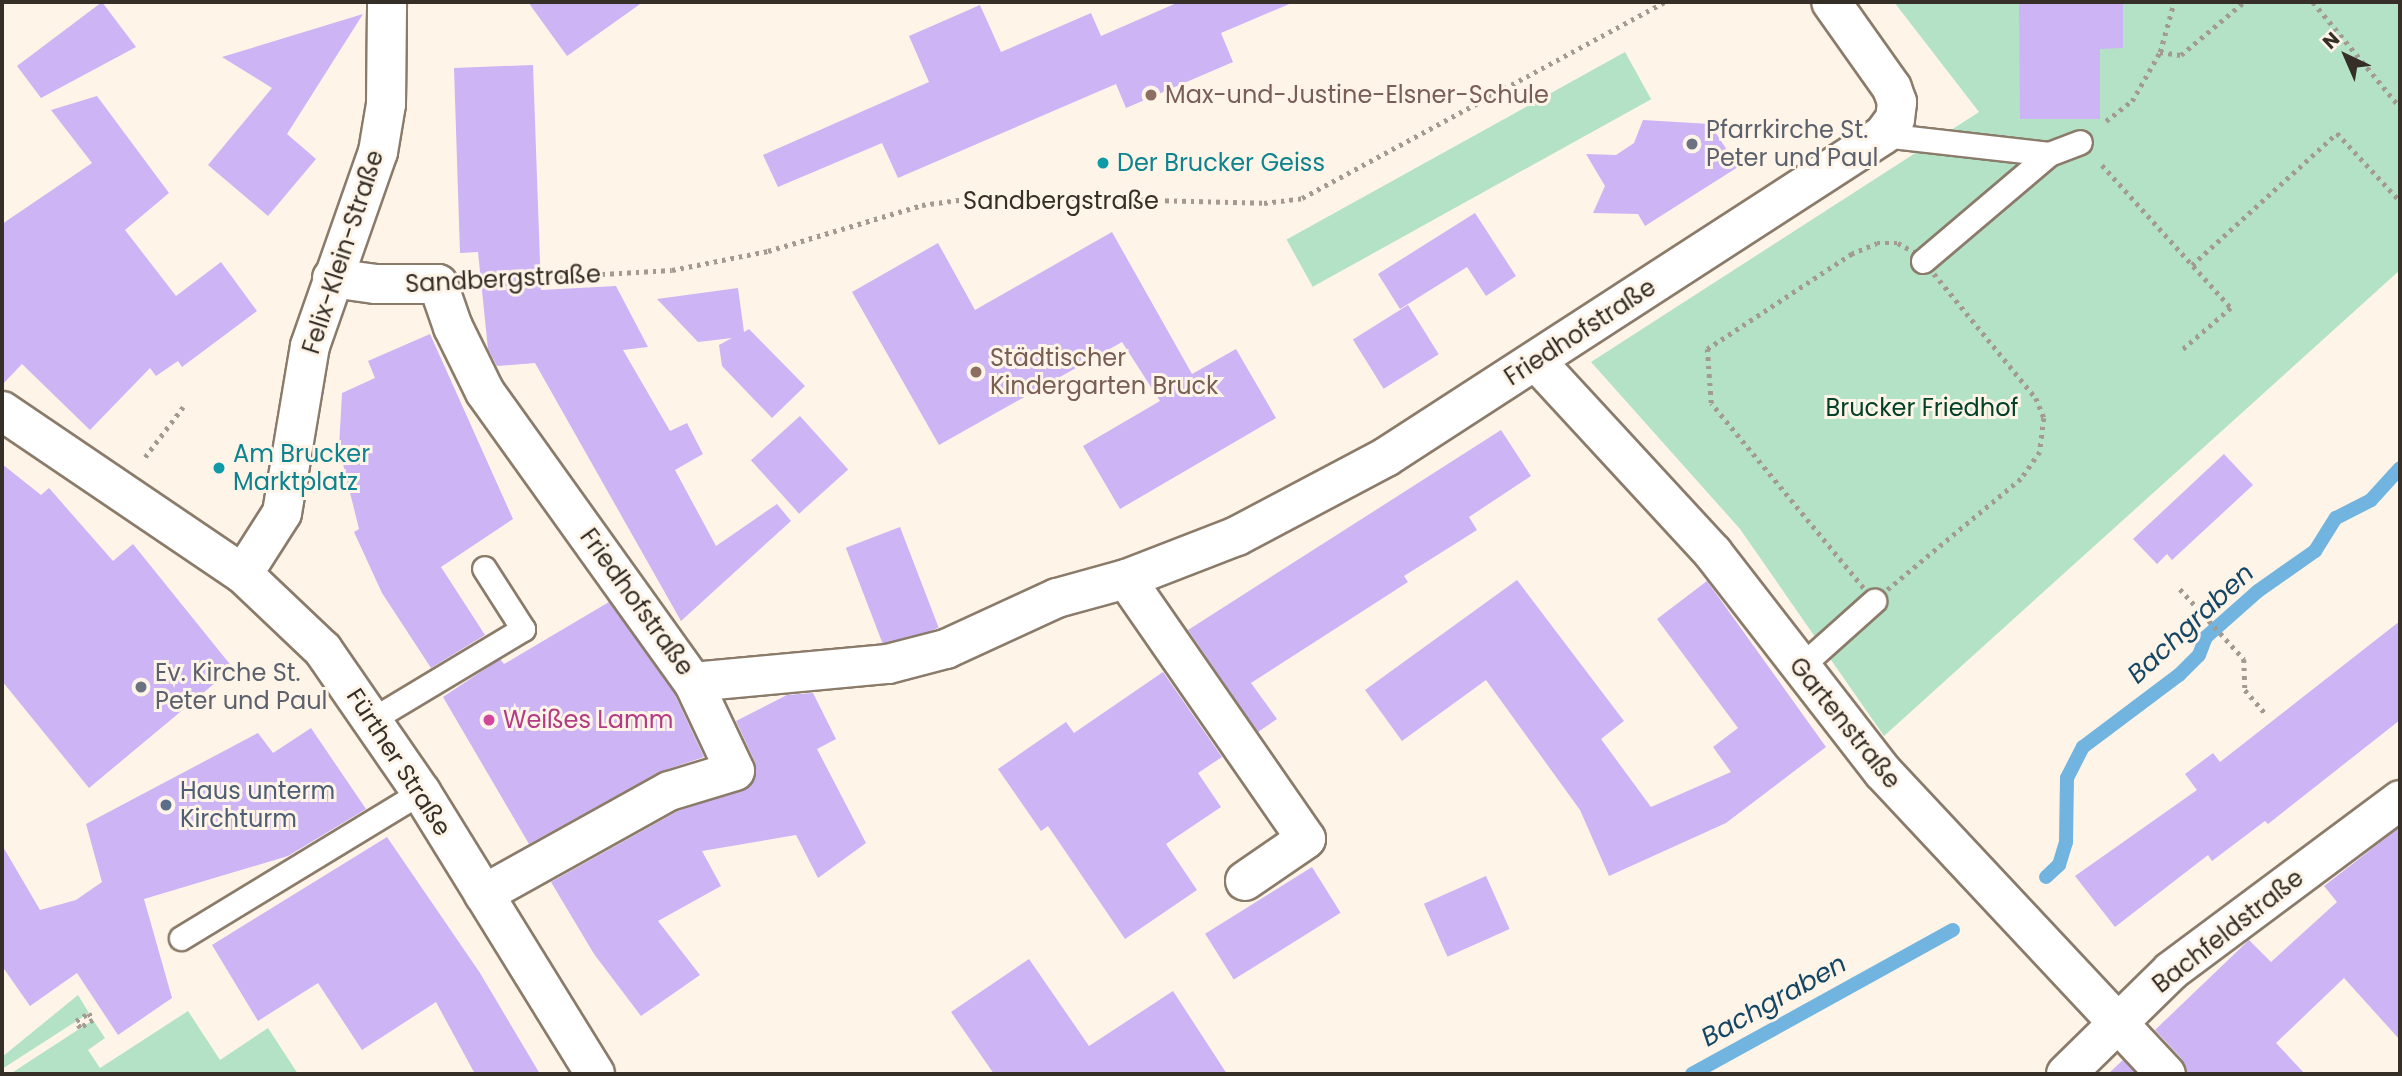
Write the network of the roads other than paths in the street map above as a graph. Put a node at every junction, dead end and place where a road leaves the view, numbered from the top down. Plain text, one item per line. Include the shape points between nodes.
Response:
1 (387, 2) edge
2 (1831, 2) edge
3 (1883, 135) junction
4 (2080, 142) road end
5 (2049, 154) junction
6 (1923, 261) road end
7 (332, 278) junction
8 (438, 284) joint
9 (1536, 361) junction
10 (2, 411) edge
11 (484, 568) dead end
12 (243, 574) junction
13 (1126, 579) junction
14 (1874, 601) road end
15 (1799, 668) junction
16 (693, 682) junction
17 (373, 719) junction
18 (421, 792) junction
19 (2400, 800) edge
20 (1245, 881) dead end
21 (484, 894) junction
22 (181, 938) dead end
23 (2116, 1022) junction
24 (595, 1074) edge
25 (2066, 1074) edge
26 (2166, 1074) edge

1 - 7 street, Felix-Klein-Straße via 386,104 378,152
2 - 3 street via 1892,88 1897,102 1895,119
3 - 5 lane
3 - 9 street, Friedhofstraße
4 - 5 lane
5 - 6 lane
7 - 8 street, Sandbergstraße via 375,284
7 - 12 street, Felix-Klein-Straße via 310,346 282,513
8 - 16 street, Friedhofstraße via 485,392
9 - 13 street, Friedhofstraße via 1386,457 1237,536
9 - 15 street, Gartenstraße via 1713,553
10 - 12 street, Fürther Straße
11 - 17 lane via 523,629
12 - 17 street, Fürther Straße via 323,650
13 - 16 street, Friedhofstraße via 1057,598 946,649 888,664
13 - 20 street via 1307,839
14 - 15 lane
15 - 23 street, Gartenstraße via 1883,772
16 - 21 street via 735,771 669,791
17 - 18 street, Fürther Straße
18 - 21 street, Fürther Straße
18 - 22 lane
19 - 23 street, Bachfeldstraße via 2171,971
21 - 24 street, Fürther Straße
23 - 25 street, Bachfeldstraße
23 - 26 street, Gartenstraße

